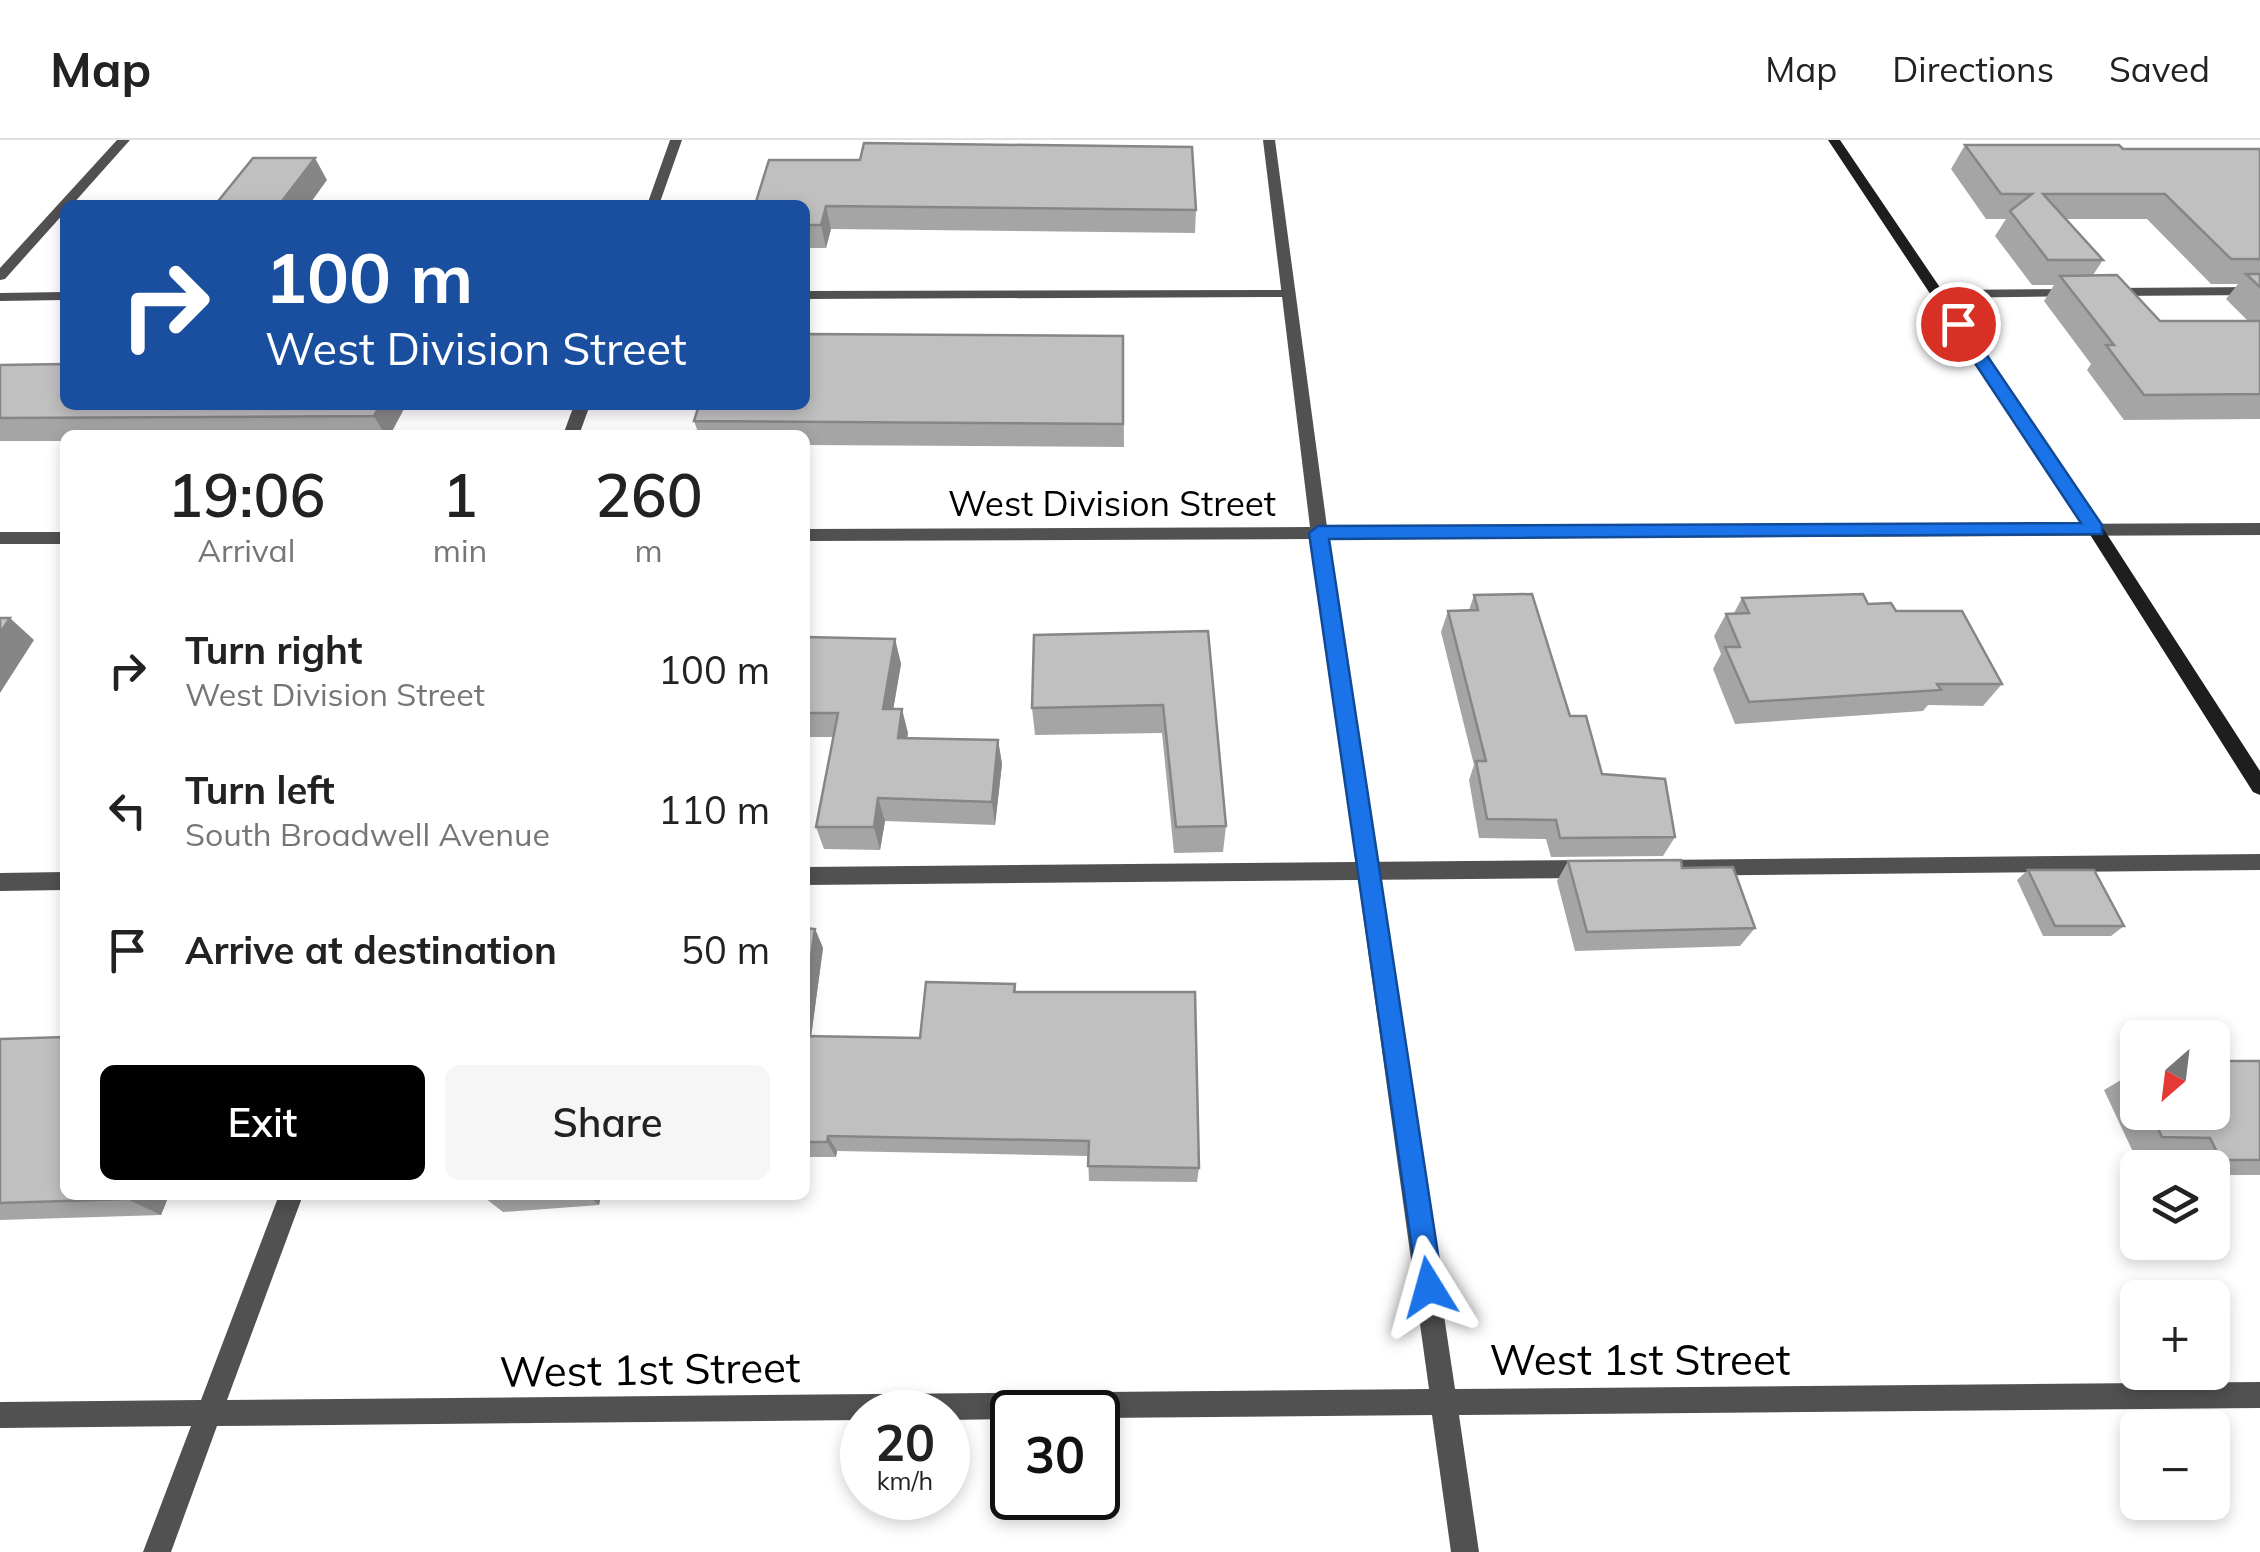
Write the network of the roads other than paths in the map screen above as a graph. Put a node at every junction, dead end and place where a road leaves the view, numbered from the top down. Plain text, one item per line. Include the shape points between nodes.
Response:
1 (124, 140) edge
2 (676, 140) edge
3 (1269, 140) edge
4 (1834, 140) edge
5 (69, 200) edge
6 (655, 200) edge
7 (60, 210) edge
8 (0, 276) edge
9 (2260, 291) edge
10 (1288, 294) junction
11 (1938, 294) junction
12 (810, 295) edge
13 (60, 296) edge
14 (0, 297) edge
15 (2260, 529) edge
16 (2095, 530) junction
17 (1318, 533) junction
18 (810, 534) edge
19 (0, 538) edge
20 (60, 538) edge
21 (2260, 788) edge
22 (2260, 862) edge
23 (1368, 871) junction
24 (810, 876) edge
25 (0, 882) edge
26 (60, 882) edge
27 (289, 1200) edge
28 (2260, 1395) edge
29 (1446, 1401) junction
30 (210, 1413) junction
31 (0, 1414) edge
32 (157, 1552) edge
33 (1465, 1552) edge

1 - 5 street
2 - 6 street
3 - 10 street
4 - 11 main road
7 - 8 street
9 - 11 street
10 - 12 street
10 - 17 street
11 - 16 main road
13 - 14 street
15 - 16 street, West Division Street
16 - 17 street, West Division Street
16 - 21 main road
17 - 18 street, West Division Street
17 - 23 street
19 - 20 street
22 - 23 street
23 - 24 street
23 - 29 street
25 - 26 street
27 - 30 street
28 - 29 street, West 1st Street
29 - 30 street, West 1st Street
29 - 33 street
30 - 31 street, West 1st Street
30 - 32 street

